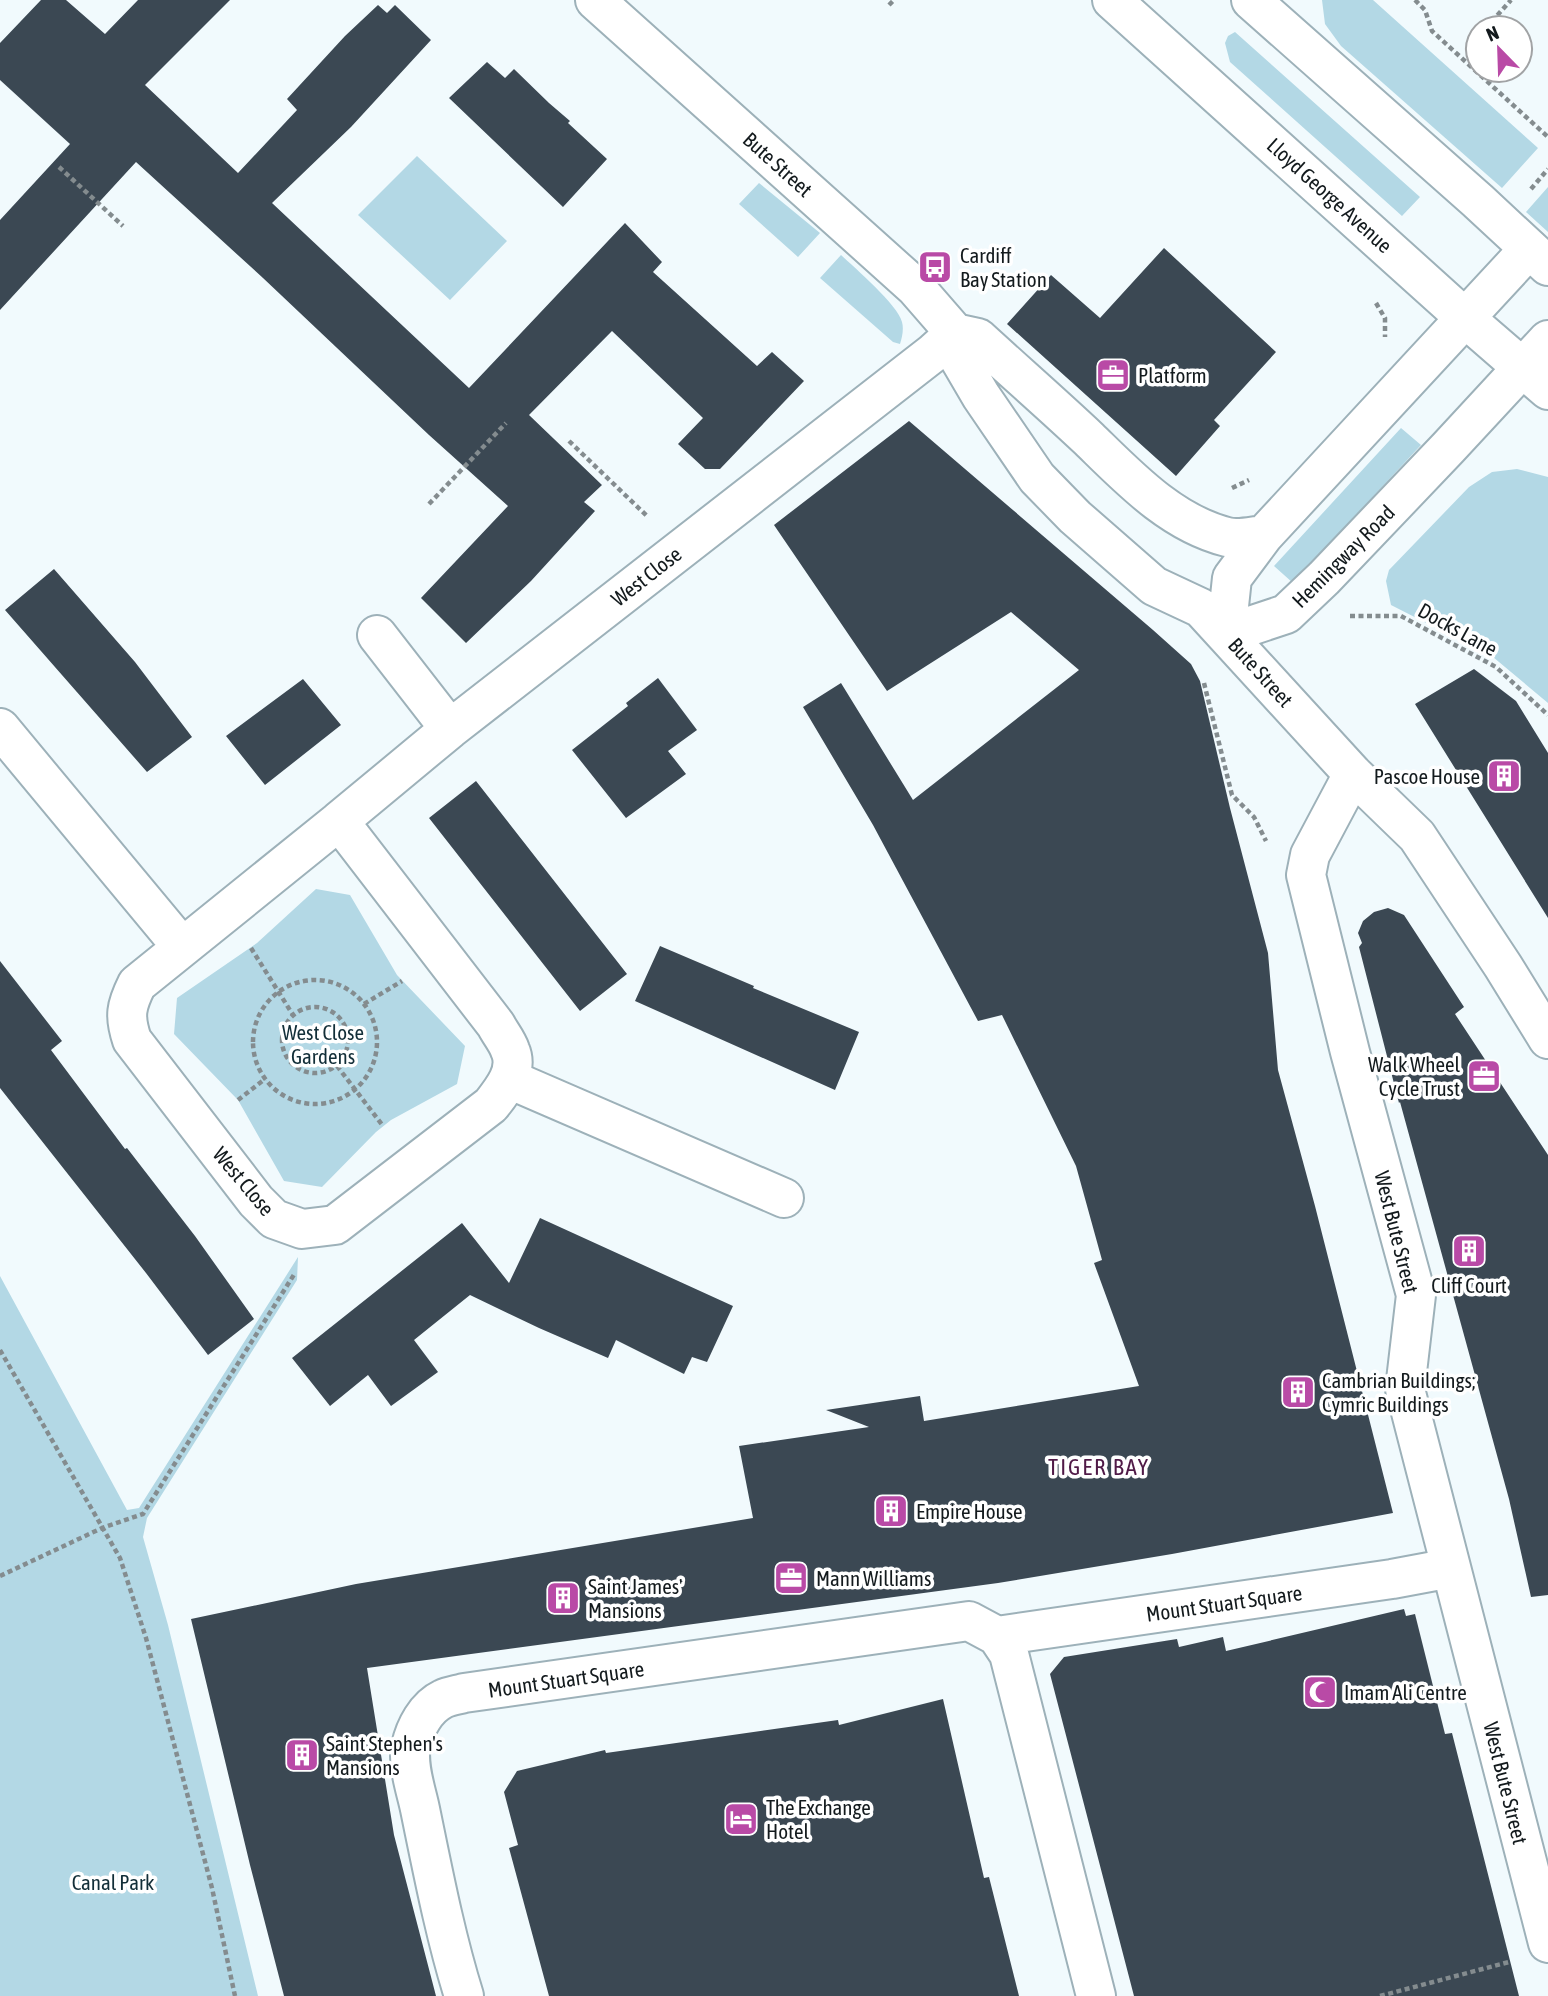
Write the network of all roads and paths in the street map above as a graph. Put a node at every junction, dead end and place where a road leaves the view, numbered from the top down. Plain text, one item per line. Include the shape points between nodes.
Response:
1 (595, 0) edge
2 (894, 0) edge
3 (1112, 0) edge
4 (1251, 0) edge
5 (1415, 0) edge
6 (1511, 0) edge
7 (889, 5) dead end
8 (1498, 14) edge
9 (1548, 137) edge
10 (59, 167) dead end
11 (123, 226) dead end
12 (1539, 258) edge
13 (1372, 299) dead end
14 (1465, 318) junction
15 (955, 333) junction
16 (1548, 340) edge
17 (1378, 347) dead end
18 (1536, 379) edge
19 (506, 424) dead end
20 (569, 441) dead end
21 (429, 504) dead end
22 (654, 523) dead end
23 (1264, 536) junction
24 (1349, 617) dead end
25 (1226, 634) junction
26 (377, 635) dead end
27 (1203, 677) dead end
28 (1548, 715) edge
29 (0, 728) edge
30 (450, 729) junction
31 (1353, 774) junction
32 (1232, 795) dead end
33 (338, 821) junction
34 (182, 947) junction
35 (251, 947) dead end
36 (402, 981) dead end
37 (278, 990) junction
38 (364, 1004) junction
39 (293, 1015) junction
40 (1548, 1039) edge
41 (337, 1066) junction
42 (265, 1078) junction
43 (509, 1079) junction
44 (355, 1090) junction
45 (238, 1100) dead end
46 (383, 1126) dead end
47 (785, 1198) dead end
48 (302, 1229) junction
49 (0, 1350) edge
50 (102, 1528) junction
51 (1451, 1568) junction
52 (0, 1576) edge
53 (997, 1636) junction
54 (1534, 1952) edge
55 (235, 1996) edge
56 (464, 1996) edge
57 (1096, 1996) edge
58 (1380, 1996) edge

1 - 15 street, Bute Street via 915,286
2 - 7 path
3 - 14 street, Lloyd George Avenue
4 - 12 street
5 - 9 path via 1425,10 1432,31
6 - 8 path
10 - 11 path
12 - 14 street
13 - 17 path via 1385,318 1385,337
14 - 18 street, Lloyd George Avenue
14 - 23 street
15 - 23 street, Bute Street via 978,338 1114,466 1170,511 1229,538
15 - 25 street, Bute Street via 957,355 1037,478 1154,586 1201,608
15 - 30 street, West Close
16 - 18 street, Hemingway Road
18 - 25 street, Hemingway Road via 1286,614
19 - 21 path
20 - 22 path
23 - 25 street via 1232,578
24 - 28 path, Docks Lane via 1401,616 1496,667
25 - 31 street, Bute Street
26 - 30 street
27 - 32 path
29 - 34 street
30 - 33 street, West Close
31 - 40 street, Bute Street via 1417,836
31 - 51 street, West Bute Street via 1310,855 1306,875 1416,1295 1405,1389
33 - 34 street, West Close
33 - 43 street via 496,1026 511,1051
34 - 48 street, West Close via 137,984 126,1021 132,1040 256,1201 274,1219
35 - 37 path
36 - 38 path
37 - 38 path via 303,980 331,981 355,993
37 - 39 path
37 - 42 path via 259,1012 252,1040 257,1068
38 - 44 path via 372,1015 378,1041 372,1068
39 - 41 path via 284,1030 282,1047 290,1062 304,1072 321,1073
39 - 41 path via 310,1007 327,1009 341,1020 348,1035 346,1052
41 - 44 path
42 - 44 path via 275,1091 301,1103 330,1103
42 - 45 path
43 - 47 street
43 - 48 street via 491,1105 335,1225
44 - 46 path
48 - 50 path via 305,1256 143,1514
49 - 50 path
50 - 52 path
50 - 55 path via 120,1558 146,1638 212,1888
51 - 53 street, Mount Stuart Square
51 - 54 street, West Bute Street
53 - 56 street, Mount Stuart Square via 969,1620 443,1698 428,1710 410,1749
53 - 57 street via 1009,1654
54 - 58 path

